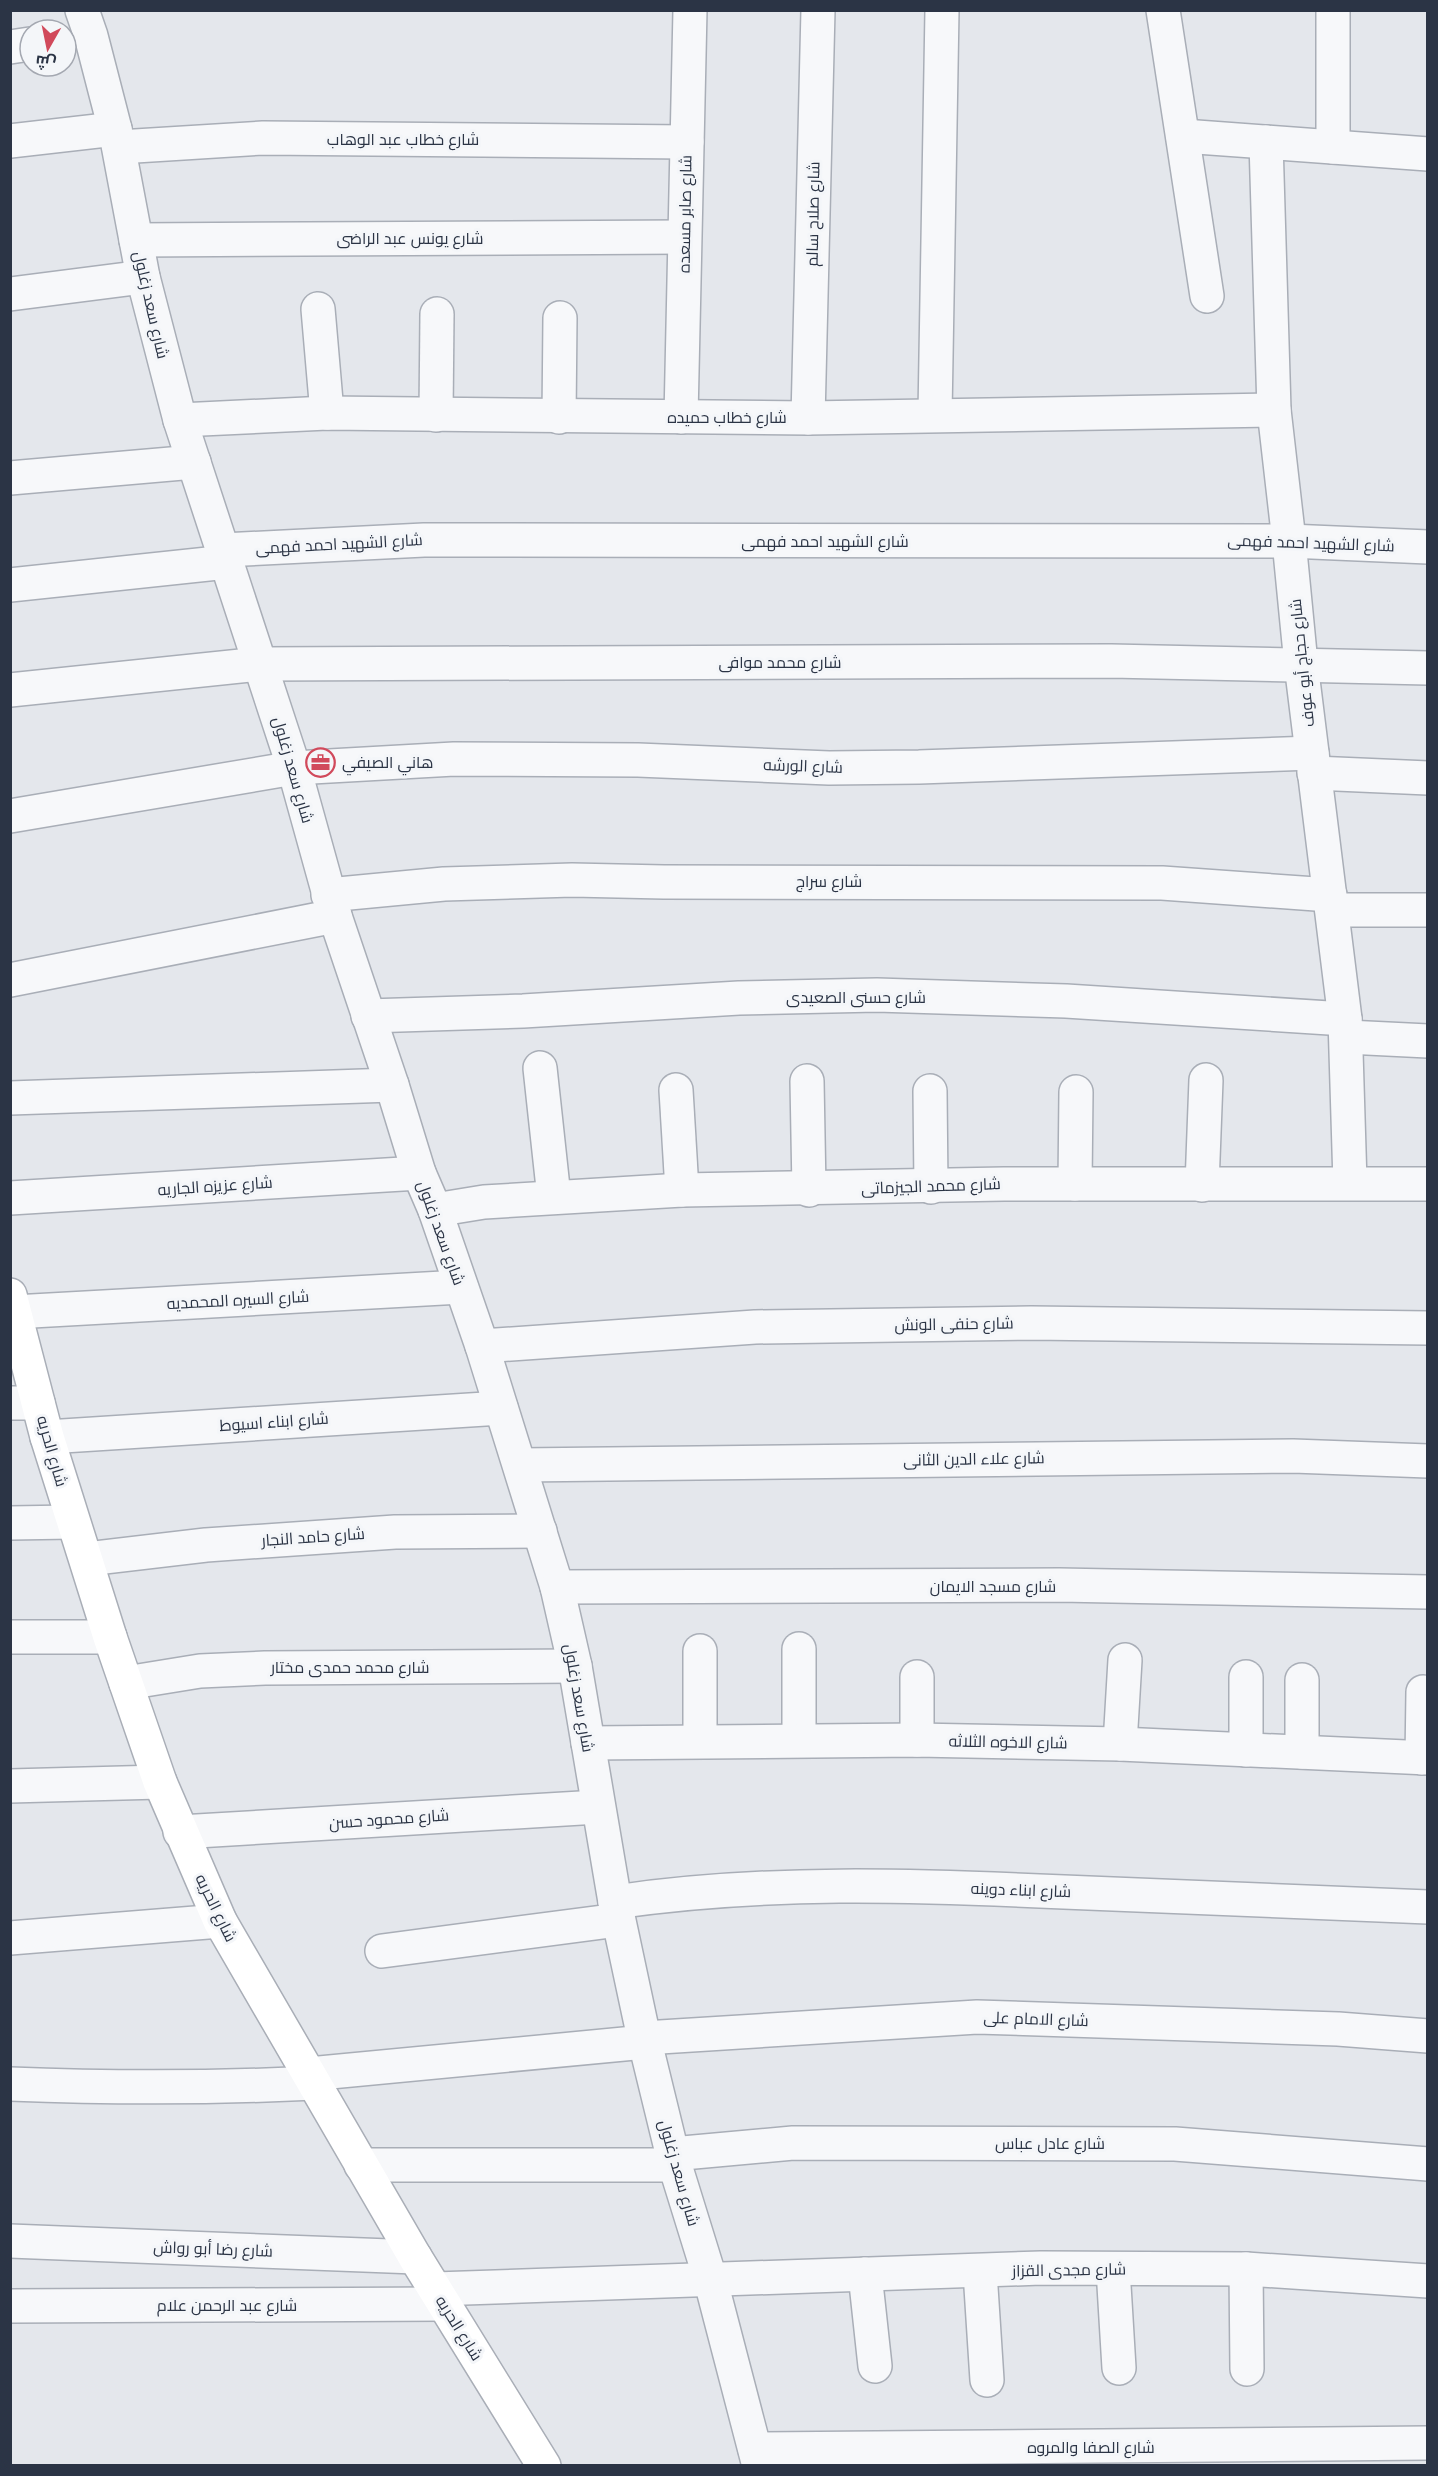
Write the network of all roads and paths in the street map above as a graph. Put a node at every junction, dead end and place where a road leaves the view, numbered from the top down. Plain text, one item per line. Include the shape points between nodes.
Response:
1 (690, 10) edge
2 (818, 10) edge
3 (942, 10) edge
4 (1163, 10) edge
5 (1334, 10) edge
6 (80, 29) edge
7 (1183, 136) junction
8 (117, 138) junction
9 (10, 141) edge
10 (687, 142) junction
11 (1266, 142) junction
12 (1334, 147) junction
13 (1428, 154) edge
14 (684, 237) junction
15 (136, 240) junction
16 (143, 277) junction
17 (10, 294) edge
18 (1207, 297) dead end
19 (318, 309) dead end
20 (437, 314) dead end
21 (560, 318) dead end
22 (1274, 410) junction
23 (327, 413) junction
24 (935, 414) junction
25 (436, 415) junction
26 (559, 417) junction
27 (681, 417) junction
28 (808, 418) junction
29 (180, 420) junction
30 (194, 462) junction
31 (10, 478) edge
32 (1289, 540) junction
33 (1428, 547) edge
34 (225, 556) junction
35 (10, 585) edge
36 (260, 664) junction
37 (1301, 664) junction
38 (1428, 668) edge
39 (10, 690) edge
40 (1313, 763) junction
41 (294, 768) junction
42 (1428, 778) edge
43 (10, 816) edge
44 (1331, 903) junction
45 (331, 906) junction
46 (1428, 910) edge
47 (10, 980) edge
48 (368, 1016) junction
49 (1346, 1028) junction
50 (1428, 1041) edge
51 (540, 1068) dead end
52 (1206, 1080) dead end
53 (807, 1081) dead end
54 (392, 1086) junction
55 (676, 1090) dead end
56 (930, 1091) dead end
57 (1076, 1092) dead end
58 (10, 1098) edge
59 (419, 1173) junction
60 (1350, 1183) junction
61 (1075, 1184) junction
62 (1428, 1184) edge
63 (1202, 1185) junction
64 (931, 1186) junction
65 (682, 1190) junction
66 (809, 1190) junction
67 (554, 1197) junction
68 (10, 1198) edge
69 (435, 1210) junction
70 (461, 1287) junction
71 (12, 1311) edge
72 (1428, 1328) edge
73 (482, 1347) junction
74 (24, 1403) edge
75 (501, 1408) junction
76 (47, 1437) junction
77 (1428, 1461) edge
78 (520, 1465) junction
79 (72, 1522) junction
80 (10, 1523) edge
81 (540, 1531) junction
82 (87, 1559) junction
83 (558, 1587) junction
84 (1428, 1592) edge
85 (10, 1637) edge
86 (110, 1637) junction
87 (799, 1649) dead end
88 (700, 1651) dead end
89 (1125, 1660) dead end
90 (575, 1666) junction
91 (917, 1677) dead end
92 (1246, 1677) dead end
93 (1302, 1680) dead end
94 (126, 1683) junction
95 (1423, 1692) dead end
96 (799, 1739) junction
97 (917, 1740) junction
98 (700, 1741) junction
99 (588, 1743) junction
100 (1120, 1744) junction
101 (1246, 1750) junction
102 (1302, 1752) junction
103 (1425, 1758) edge
104 (160, 1782) junction
105 (10, 1786) edge
106 (598, 1806) junction
107 (180, 1832) junction
108 (1428, 1907) edge
109 (617, 1911) junction
110 (220, 1920) junction
111 (10, 1938) edge
112 (382, 1951) dead end
113 (1428, 2036) edge
114 (645, 2040) junction
115 (312, 2079) junction
116 (10, 2084) edge
117 (674, 2159) junction
118 (1428, 2164) edge
119 (361, 2165) junction
120 (10, 2241) edge
121 (416, 2257) junction
122 (1113, 2269) junction
123 (1246, 2269) junction
124 (980, 2272) junction
125 (865, 2274) junction
126 (710, 2278) junction
127 (1428, 2281) edge
128 (440, 2296) junction
129 (10, 2306) edge
130 (875, 2366) dead end
131 (1119, 2368) dead end
132 (1247, 2369) dead end
133 (987, 2380) dead end
134 (1428, 2443) edge
135 (757, 2457) edge
136 (544, 2466) edge

1 - 10 street, شارع صابر مسعده
2 - 28 street, شارع صلاح سالم
3 - 24 street
4 - 7 street
5 - 12 street
6 - 8 street, شارع سعد زغلول
7 - 11 street
7 - 18 street
8 - 9 street, شارع خطاب عبد الوهاب
8 - 10 street, شارع خطاب عبد الوهاب
8 - 15 street, شارع سعد زغلول
10 - 14 street, شارع صابر مسعده
11 - 12 street
11 - 22 street, شارع حجاج أبو عوف
12 - 13 street
14 - 15 street, شارع يونس عبد الراضى
14 - 27 street, شارع صابر مسعده
15 - 16 street, شارع سعد زغلول
16 - 17 street
16 - 29 street, شارع سعد زغلول
19 - 23 street
20 - 25 street
21 - 26 street
22 - 24 street, شارع خطاب حميده
22 - 32 street, شارع حجاج أبو عوف
23 - 25 street, شارع خطاب حميده
23 - 29 street, شارع خطاب حميده
24 - 28 street, شارع خطاب حميده
25 - 26 street, شارع خطاب حميده
26 - 27 street, شارع خطاب حميده
27 - 28 street, شارع خطاب حميده
29 - 30 street, شارع سعد زغلول
30 - 31 street
30 - 34 street, شارع سعد زغلول
32 - 33 street, شارع الشهيد احمد فهمى
32 - 34 street, شارع الشهيد احمد فهمى via 424,540
32 - 37 street, شارع حجاج أبو عوف
34 - 35 street, شارع الشهيد احمد فهمى
34 - 36 street, شارع سعد زغلول
36 - 37 street, شارع محمد موافى
36 - 39 street, شارع محمد موافى
36 - 41 street, شارع سعد زغلول
37 - 38 street, شارع محمد موافى
37 - 40 street, شارع حجاج أبو عوف
40 - 41 street, شارع الورشه via 830,768 638,760 454,759
40 - 42 street, شارع الورشه
40 - 44 street, شارع حجاج أبو عوف
41 - 43 street, شارع الورشه
41 - 45 street, شارع سعد زغلول
44 - 45 street, شارع سراج via 1162,883 572,880 444,884
44 - 46 street, شارع سراج
44 - 49 street, شارع حجاج أبو عوف
45 - 47 street, شارع سراج
45 - 48 street, شارع سعد زغلول
48 - 49 street, شارع حسنى الصعيدى via 877,995 1066,1001
48 - 54 street, شارع سعد زغلول
49 - 50 street, شارع حسنى الصعيدى
49 - 60 street, شارع حجاج أبو عوف
51 - 67 street
52 - 63 street
53 - 66 street
54 - 58 street
54 - 59 street, شارع سعد زغلول
55 - 65 street
56 - 64 street
57 - 61 street
59 - 68 street, شارع عزيزه الجاريه
59 - 69 street, شارع سعد زغلول
60 - 62 street, شارع محمد الجيزماتى
60 - 63 street, شارع محمد الجيزماتى
61 - 63 street, شارع محمد الجيزماتى
61 - 64 street, شارع محمد الجيزماتى
64 - 66 street, شارع محمد الجيزماتى
65 - 66 street, شارع محمد الجيزماتى
65 - 67 street, شارع محمد الجيزماتى
67 - 69 street, شارع محمد الجيزماتى
69 - 70 street, شارع سعد زغلول
70 - 71 street, شارع السيره المحمديه
70 - 73 street, شارع سعد زغلول
71 - 74 street, شارع الحريه
72 - 73 street, شارع حنفى الونش via 1043,1323 755,1327
73 - 75 street, شارع سعد زغلول
74 - 76 street, شارع الحريه
75 - 76 street, شارع ابناء اسيوط
75 - 78 street, شارع سعد زغلول
76 - 79 street, شارع الحريه
77 - 78 street, شارع علاء الدين الثانى via 1293,1456
78 - 81 street, شارع سعد زغلول
79 - 80 street
79 - 82 street, شارع الحريه
81 - 82 street, شارع حامد النجار via 395,1532 206,1545
81 - 83 street, شارع سعد زغلول
82 - 86 street, شارع الحريه
83 - 84 street, شارع مسجد الايمان via 1059,1586
83 - 90 street, شارع سعد زغلول
85 - 86 street
86 - 94 street, شارع الحريه
87 - 96 street
88 - 98 street
89 - 100 street
90 - 94 street, شارع محمد حمدى مختار via 265,1668 200,1671
90 - 99 street, شارع سعد زغلول
91 - 97 street
92 - 101 street
93 - 102 street
94 - 104 street, شارع الحريه
95 - 103 street
96 - 97 street, شارع الاخوه الثلاثه
96 - 98 street, شارع الاخوه الثلاثه
97 - 100 street, شارع الاخوه الثلاثه
98 - 99 street, شارع الاخوه الثلاثه
99 - 106 street, شارع سعد زغلول
100 - 101 street, شارع الاخوه الثلاثه
101 - 102 street, شارع الاخوه الثلاثه
102 - 103 street, شارع الاخوه الثلاثه
104 - 105 street
104 - 107 street, شارع الحريه
106 - 107 street, شارع محمود حسن
106 - 109 street, شارع سعد زغلول
107 - 110 street, شارع الحريه
108 - 109 street, شارع ابناء دوينه via 925,1886 771,1886 675,1893
109 - 112 street, شارع ابناء دوينه
109 - 114 street, شارع سعد زغلول
110 - 111 street
110 - 115 street, شارع الحريه
113 - 114 street, شارع الامام على via 1338,2029 977,2017
114 - 115 street, شارع الامام على
114 - 117 street, شارع سعد زغلول
115 - 116 street, شارع الامام على via 213,2088
115 - 119 street, شارع الحريه
117 - 118 street, شارع عادل عباس via 793,2143 1175,2144
117 - 119 street, شارع عادل عباس
117 - 126 street, شارع سعد زغلول
119 - 121 street, شارع الحريه
120 - 121 street, شارع رضا أبو رواش
121 - 128 street, شارع الحريه
122 - 123 street, شارع مجدى القزاز
122 - 124 street, شارع مجدى القزاز
122 - 131 street
123 - 127 street, شارع مجدى القزاز
123 - 132 street
124 - 125 street, شارع مجدى القزاز
124 - 133 street
125 - 126 street, شارع مجدى القزاز
125 - 130 street
126 - 128 street, شارع عبد الرحمن علام
126 - 135 street, شارع سعد زغلول
128 - 129 street, شارع عبد الرحمن علام
128 - 136 street, شارع الحريه
134 - 135 street, شارع الصفا والمروه

